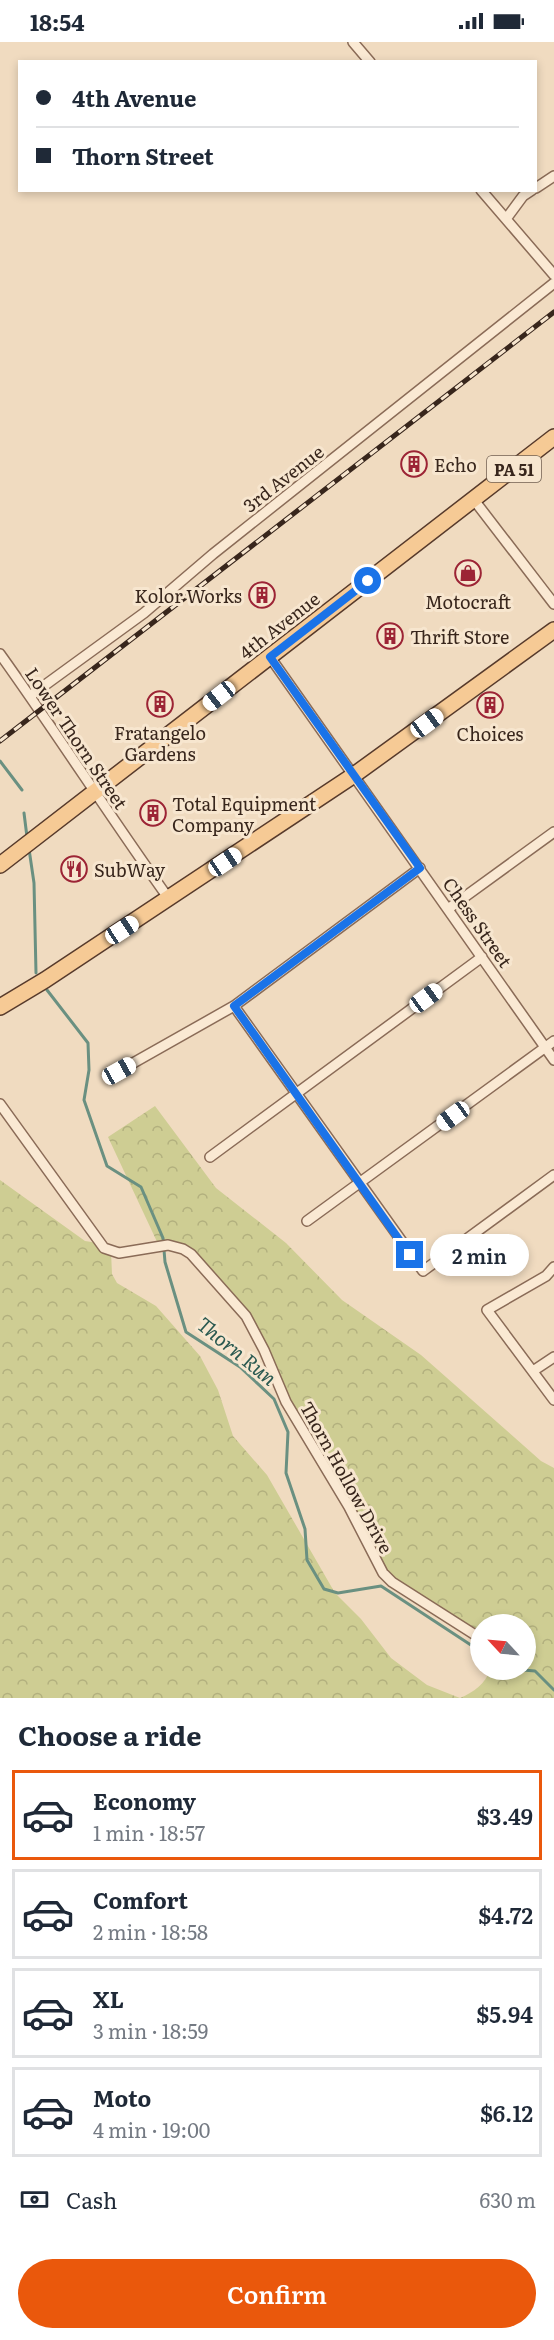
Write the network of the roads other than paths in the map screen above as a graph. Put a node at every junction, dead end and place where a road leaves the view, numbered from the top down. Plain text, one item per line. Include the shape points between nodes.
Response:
1 (353, 42) edge
2 (368, 60) edge
3 (554, 176) edge
4 (537, 187) edge
5 (483, 192) edge
6 (529, 192) edge
7 (506, 219) junction
8 (554, 275) edge
9 (554, 283) edge
10 (554, 437) edge
11 (474, 500) junction
12 (554, 604) edge
13 (554, 630) edge
14 (0, 654) edge
15 (270, 657) junction
16 (30, 696) junction
17 (354, 776) junction
18 (93, 793) junction
19 (554, 832) edge
20 (0, 865) edge
21 (420, 868) junction
22 (169, 899) junction
23 (448, 909) junction
24 (482, 957) junction
25 (234, 1006) junction
26 (0, 1007) edge
27 (554, 1041) edge
28 (545, 1048) junction
29 (554, 1060) edge
30 (119, 1071) dead end
31 (296, 1094) junction
32 (0, 1104) edge
33 (210, 1157) dead end
34 (554, 1175) edge
35 (360, 1184) junction
36 (307, 1221) dead end
37 (554, 1267) edge
38 (554, 1357) edge
39 (533, 1371) junction
40 (554, 1400) edge
41 (470, 1632) edge

1 - 2 street
3 - 4 street
5 - 7 street
6 - 7 street
7 - 8 street
9 - 16 street, 3rd Avenue via 144,613
10 - 11 main road, 4th Avenue / PA 51
11 - 12 street
11 - 15 main road, 4th Avenue / PA 51
13 - 17 main road
14 - 16 street, Lower Thorn Street
15 - 17 street, Chess Street
15 - 18 main road, 4th Avenue / PA 51
16 - 18 street, Lower Thorn Street
17 - 21 street, Chess Street
17 - 22 main road
18 - 20 main road, 4th Avenue / PA 51
18 - 22 street, Lower Thorn Street
19 - 23 street
21 - 23 street, Chess Street
21 - 25 street
22 - 26 main road
23 - 24 street, Chess Street
24 - 28 street, Chess Street
24 - 31 street
25 - 30 street
25 - 31 street
27 - 28 street
28 - 29 street, Chess Street
28 - 35 street
31 - 33 street
31 - 35 street
32 - 41 street, Thorn Hollow Drive via 104,1248 119,1253 164,1245 191,1254 246,1316 286,1402 383,1573
34 - 35 street via 423,1271
35 - 36 street
37 - 39 street via 546,1276 487,1310
38 - 39 street
39 - 40 street

